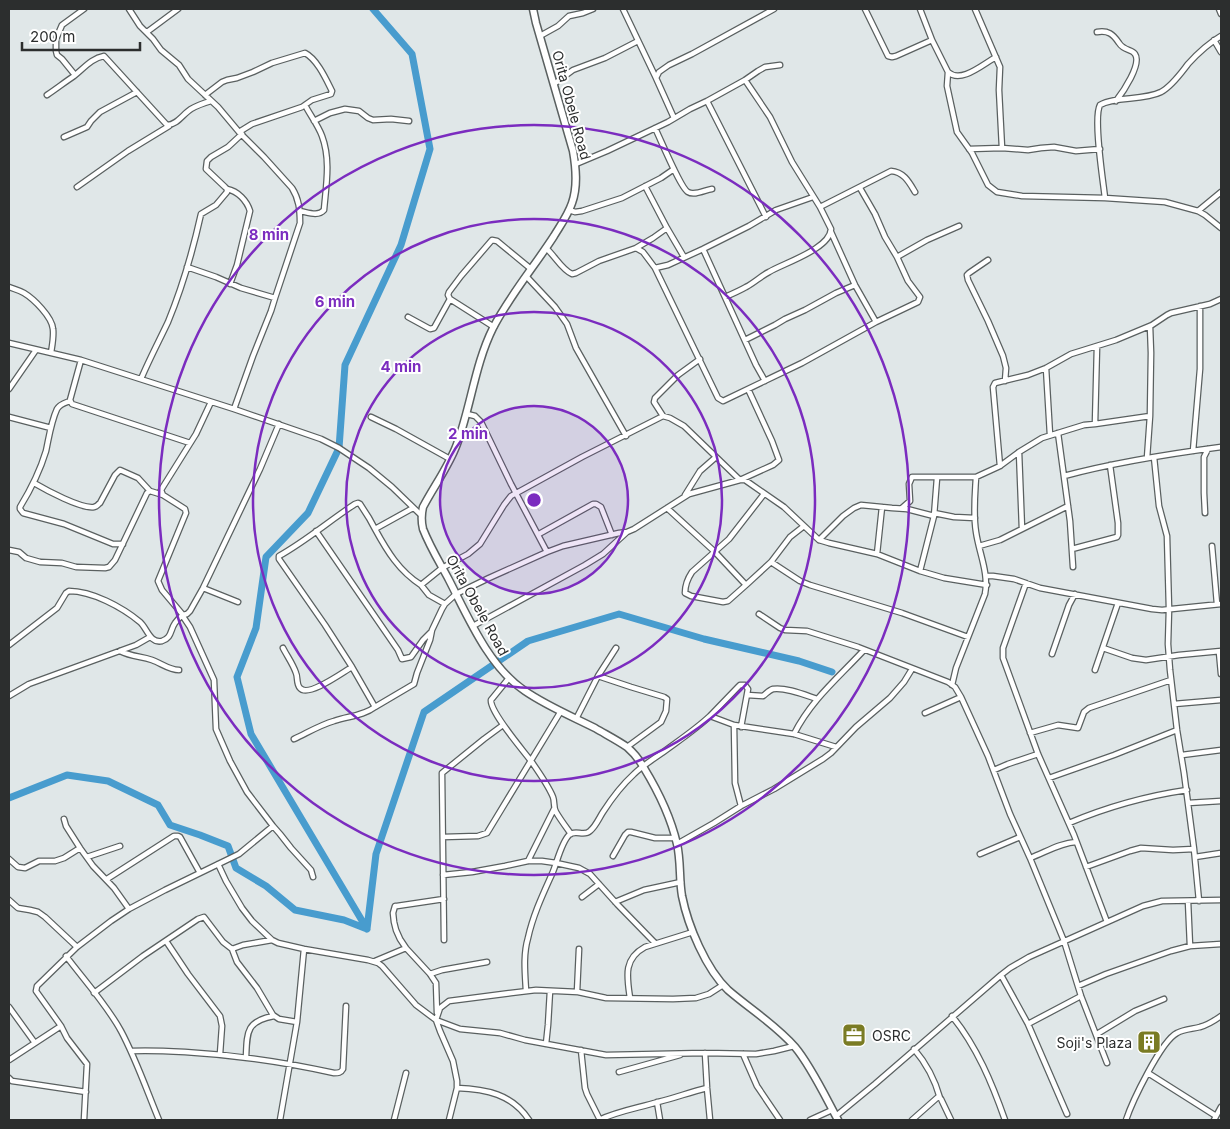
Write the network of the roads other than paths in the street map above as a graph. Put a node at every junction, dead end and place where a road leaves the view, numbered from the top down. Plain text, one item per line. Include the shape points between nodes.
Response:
1 (84, 9) edge
2 (128, 9) edge
3 (178, 9) edge
4 (533, 9) edge
5 (594, 9) edge
6 (623, 9) edge
7 (774, 9) edge
8 (865, 9) edge
9 (920, 9) edge
10 (976, 9) edge
11 (1219, 9) edge
12 (1221, 14) edge
13 (147, 32) junction
14 (1096, 32) dead end
15 (540, 36) junction
16 (1221, 36) edge
17 (932, 40) junction
18 (1214, 40) junction
19 (638, 41) junction
20 (1221, 52) edge
21 (996, 57) junction
22 (780, 65) dead end
23 (948, 72) junction
24 (74, 75) junction
25 (656, 78) junction
26 (745, 80) junction
27 (554, 84) junction
28 (137, 92) junction
29 (47, 95) dead end
30 (205, 96) junction
31 (211, 101) junction
32 (707, 101) junction
33 (1116, 101) junction
34 (305, 105) junction
35 (674, 118) junction
36 (314, 121) junction
37 (409, 121) dead end
38 (170, 126) junction
39 (655, 128) junction
40 (240, 133) junction
41 (64, 137) dead end
42 (1002, 148) junction
43 (969, 149) junction
44 (1100, 149) junction
45 (576, 164) junction
46 (674, 169) junction
47 (645, 186) junction
48 (77, 187) dead end
49 (860, 188) junction
50 (227, 189) junction
51 (712, 189) dead end
52 (915, 192) dead end
53 (1221, 192) edge
54 (813, 197) junction
55 (1105, 198) junction
56 (820, 207) junction
57 (569, 210) junction
58 (300, 211) junction
59 (1198, 211) junction
60 (766, 217) junction
61 (959, 226) dead end
62 (667, 228) junction
63 (1221, 228) edge
64 (831, 232) junction
65 (546, 248) junction
66 (636, 248) junction
67 (703, 249) junction
68 (684, 257) junction
69 (897, 257) junction
70 (988, 260) dead end
71 (187, 267) junction
72 (655, 268) junction
73 (531, 269) junction
74 (526, 276) junction
75 (230, 284) junction
76 (855, 284) junction
77 (9, 287) edge
78 (725, 297) junction
79 (275, 298) junction
80 (450, 299) junction
81 (1221, 299) edge
82 (1200, 306) junction
83 (408, 317) dead end
84 (876, 322) junction
85 (1150, 326) junction
86 (494, 327) junction
87 (745, 340) junction
88 (9, 343) edge
89 (1097, 346) junction
90 (36, 350) junction
91 (52, 353) junction
92 (700, 359) junction
93 (81, 360) junction
94 (1046, 368) junction
95 (141, 379) junction
96 (765, 381) junction
97 (1005, 381) junction
98 (9, 388) edge
99 (748, 389) junction
100 (70, 401) junction
101 (211, 402) junction
102 (234, 409) junction
103 (467, 414) junction
104 (663, 416) junction
105 (1150, 416) junction
106 (9, 417) edge
107 (371, 417) dead end
108 (279, 424) junction
109 (1095, 424) junction
110 (51, 428) junction
111 (1058, 433) junction
112 (1050, 435) junction
113 (626, 436) junction
114 (190, 443) junction
115 (1221, 448) edge
116 (1208, 449) junction
117 (1200, 450) junction
118 (1194, 451) junction
119 (1020, 452) junction
120 (716, 457) junction
121 (1154, 457) junction
122 (1204, 457) junction
123 (1147, 458) junction
124 (450, 459) junction
125 (1110, 465) junction
126 (1000, 466) junction
127 (1064, 476) junction
128 (976, 477) junction
129 (937, 478) junction
130 (740, 480) junction
131 (34, 483) junction
132 (150, 491) junction
133 (516, 494) junction
134 (764, 494) junction
135 (163, 495) junction
136 (684, 497) junction
137 (1068, 506) junction
138 (882, 507) junction
139 (413, 508) junction
140 (667, 508) junction
141 (902, 508) junction
142 (934, 514) junction
143 (1205, 514) dead end
144 (421, 515) junction
145 (974, 518) junction
146 (804, 526) junction
147 (375, 529) junction
148 (1022, 529) junction
149 (316, 531) junction
150 (627, 532) junction
151 (539, 534) junction
152 (612, 535) junction
153 (819, 540) junction
154 (123, 544) junction
155 (978, 546) junction
156 (1212, 546) dead end
157 (1072, 549) junction
158 (9, 550) edge
159 (547, 552) junction
160 (715, 552) junction
161 (878, 554) junction
162 (770, 562) junction
163 (1073, 566) dead end
164 (442, 568) junction
165 (920, 571) junction
166 (986, 576) junction
167 (1026, 583) junction
168 (421, 585) junction
169 (746, 585) junction
170 (987, 585) junction
171 (203, 588) junction
172 (456, 594) junction
173 (1075, 594) junction
174 (238, 602) dead end
175 (1118, 603) junction
176 (445, 604) junction
177 (1219, 604) edge
178 (1170, 609) junction
179 (759, 614) dead end
180 (182, 615) junction
181 (473, 626) junction
182 (432, 630) junction
183 (150, 637) junction
184 (968, 637) junction
185 (9, 645) edge
186 (283, 648) dead end
187 (616, 648) dead end
188 (1103, 648) junction
189 (864, 650) junction
190 (120, 651) junction
191 (1220, 651) edge
192 (1052, 654) dead end
193 (1169, 658) junction
194 (352, 667) junction
195 (912, 669) junction
196 (179, 670) dead end
197 (1095, 670) dead end
198 (1221, 674) edge
199 (598, 676) junction
200 (509, 678) junction
201 (1171, 680) junction
202 (952, 685) junction
203 (746, 695) junction
204 (9, 696) edge
205 (961, 697) junction
206 (817, 699) junction
207 (1221, 700) edge
208 (1174, 704) junction
209 (375, 707) junction
210 (561, 711) junction
211 (925, 713) dead end
212 (710, 716) junction
213 (576, 718) junction
214 (503, 725) junction
215 (734, 726) junction
216 (741, 726) junction
217 (1177, 730) junction
218 (1030, 733) junction
219 (794, 734) junction
220 (294, 739) dead end
221 (836, 747) junction
222 (627, 748) junction
223 (1221, 750) edge
224 (1038, 754) junction
225 (1182, 755) junction
226 (531, 761) junction
227 (643, 766) junction
228 (994, 770) junction
229 (1049, 778) junction
230 (1186, 790) junction
231 (1221, 801) edge
232 (1188, 803) junction
233 (741, 806) junction
234 (554, 809) junction
235 (64, 819) dead end
236 (1068, 823) junction
237 (273, 826) junction
238 (571, 834) junction
239 (1020, 837) junction
240 (443, 838) junction
241 (676, 841) junction
242 (1076, 842) junction
243 (120, 846) dead end
244 (80, 848) junction
245 (1194, 849) junction
246 (1221, 853) edge
247 (980, 854) dead end
248 (614, 856) dead end
249 (87, 857) junction
250 (1030, 858) junction
251 (1195, 858) junction
252 (9, 859) edge
253 (528, 861) junction
254 (556, 863) junction
255 (218, 864) junction
256 (1086, 867) junction
257 (200, 873) junction
258 (444, 875) junction
259 (313, 877) dead end
260 (107, 879) junction
261 (680, 882) junction
262 (599, 884) junction
263 (582, 897) dead end
264 (444, 899) junction
265 (9, 900) edge
266 (1221, 900) edge
267 (1188, 901) junction
268 (1199, 901) junction
269 (615, 902) junction
270 (129, 909) junction
271 (1107, 922) junction
272 (693, 932) junction
273 (272, 940) junction
274 (444, 940) dead end
275 (166, 941) junction
276 (1064, 941) junction
277 (655, 943) junction
278 (1221, 944) edge
279 (1190, 946) junction
280 (76, 947) junction
281 (406, 948) junction
282 (232, 949) junction
283 (304, 949) junction
284 (579, 949) dead end
285 (66, 956) junction
286 (375, 962) junction
287 (488, 962) dead end
288 (430, 974) junction
289 (1001, 975) junction
290 (723, 986) junction
291 (1078, 986) junction
292 (526, 991) junction
293 (550, 991) junction
294 (577, 992) junction
295 (94, 993) junction
296 (1081, 996) junction
297 (630, 998) junction
298 (1164, 999) dead end
299 (346, 1006) dead end
300 (9, 1007) edge
301 (274, 1016) junction
302 (952, 1016) junction
303 (1221, 1016) edge
304 (437, 1018) junction
305 (297, 1022) junction
306 (1028, 1024) junction
307 (61, 1026) junction
308 (1097, 1034) junction
309 (35, 1043) junction
310 (546, 1044) junction
311 (794, 1046) junction
312 (914, 1049) junction
313 (581, 1050) junction
314 (131, 1051) junction
315 (706, 1053) junction
316 (220, 1054) junction
317 (686, 1054) junction
318 (743, 1054) junction
319 (246, 1058) junction
320 (9, 1060) edge
321 (1107, 1063) dead end
322 (290, 1064) junction
323 (619, 1072) dead end
324 (406, 1073) dead end
325 (1148, 1073) junction
326 (9, 1078) edge
327 (456, 1088) junction
328 (707, 1088) junction
329 (86, 1092) junction
330 (940, 1098) junction
331 (657, 1102) junction
332 (1221, 1107) edge
333 (1067, 1114) dead end
334 (835, 1115) edge
335 (1215, 1118) edge
336 (84, 1120) edge
337 (159, 1120) edge
338 (280, 1120) edge
339 (394, 1120) edge
340 (450, 1120) edge
341 (529, 1120) edge
342 (600, 1120) edge
343 (660, 1120) edge
344 (710, 1120) edge
345 (780, 1120) edge
346 (810, 1120) edge
347 (912, 1120) edge
348 (951, 1120) edge
349 (1003, 1120) edge
350 (1126, 1120) edge

1 - 24 street via 62,25 56,39 57,55
2 - 13 street
3 - 13 street
4 - 15 main road, Orita Obele Road
5 - 15 street via 569,16
6 - 19 street
7 - 25 street via 669,65
8 - 17 street via 888,56 896,56
9 - 17 street
10 - 21 street
11 - 12 street
13 - 30 street
14 - 33 street via 1110,33 1122,48 1136,54 1133,72
15 - 27 main road, Orita Obele Road
16 - 18 street
17 - 23 street
18 - 20 street
18 - 33 street via 1161,92
19 - 25 street
19 - 27 street via 573,70
21 - 23 street via 964,75 954,76
21 - 42 street via 1000,67 998,90
22 - 26 street via 765,67
23 - 43 street via 947,86 955,127
24 - 28 street via 104,56
24 - 29 street
25 - 35 street
26 - 32 street
26 - 54 street via 770,117
27 - 45 main road, Orita Obele Road
28 - 38 street
28 - 41 street via 100,112 87,127
30 - 31 street
30 - 34 street via 222,82 305,53 322,72 332,92
31 - 38 street via 191,109
31 - 40 street
32 - 35 street
32 - 60 street
33 - 44 street via 1103,103 1098,108
34 - 36 street
34 - 40 street via 252,124
35 - 39 street
36 - 37 street via 345,110 359,111 373,120
36 - 58 street via 325,149 324,210 319,214
38 - 48 street
39 - 45 street
39 - 46 street
40 - 50 street via 206,164 206,170
40 - 58 street via 292,188
42 - 43 street
42 - 44 street
43 - 55 street via 988,186 996,192 1022,196
44 - 55 street
45 - 57 main road, Orita Obele Road via 575,193
46 - 47 street
46 - 51 street via 689,193
47 - 57 street via 593,208
47 - 62 street
49 - 52 street via 895,171 904,176
49 - 56 street
49 - 69 street
50 - 71 street via 216,205 201,214
50 - 75 street via 235,191 250,211
53 - 59 street
54 - 56 street
54 - 60 street via 776,210
55 - 59 street via 1165,202
56 - 64 street
57 - 65 main road, Orita Obele Road
58 - 79 street via 300,223
59 - 63 street
60 - 67 street
61 - 69 street
62 - 66 street
62 - 68 street
64 - 76 street
64 - 78 street via 811,251
65 - 66 street via 572,274
65 - 73 main road, Orita Obele Road
66 - 72 street
67 - 68 street
67 - 78 street
68 - 72 street
69 - 84 street via 920,299
70 - 97 street via 967,277 1000,347 1006,368
71 - 75 street
71 - 95 street via 168,320
72 - 92 street
73 - 74 main road, Orita Obele Road
73 - 80 street via 492,240 449,292
74 - 86 main road, Orita Obele Road
74 - 113 street via 567,324 576,348
75 - 79 street
76 - 84 street
76 - 87 street
77 - 91 street via 24,293 45,313 53,329
78 - 87 street
79 - 102 street
80 - 83 street via 434,328
80 - 86 street
81 - 82 street
82 - 85 street via 1167,315
82 - 118 street via 1200,369
84 - 96 street
85 - 89 street
85 - 105 street
86 - 103 main road, Orita Obele Road
87 - 96 street
88 - 90 street
89 - 94 street via 1071,354
89 - 109 street
90 - 91 street
90 - 98 street
91 - 93 street
92 - 99 street via 721,400
92 - 104 street via 655,398 654,402
93 - 95 street
93 - 100 street
94 - 97 street
94 - 112 street
95 - 101 street
96 - 99 street
97 - 126 street via 995,383 993,387
99 - 130 street via 778,460
100 - 110 street via 59,407
100 - 114 street
101 - 102 street
101 - 114 street
102 - 108 street
103 - 124 main road, Orita Obele Road
103 - 133 street via 481,422
104 - 113 street
104 - 120 street via 684,426
105 - 109 street
105 - 123 street
106 - 110 street
107 - 124 street
108 - 139 street via 339,448 376,474
108 - 171 street
109 - 111 street
110 - 131 street
111 - 112 street
111 - 127 street
112 - 119 street
113 - 133 street
114 - 135 street via 161,490
115 - 116 street
116 - 117 street
116 - 122 street
117 - 118 street
117 - 122 street
118 - 121 street
119 - 126 street
119 - 148 street
120 - 130 street
120 - 136 street via 700,471
121 - 123 street
121 - 178 street via 1159,506 1167,536
122 - 143 street
123 - 125 street
124 - 144 main road, Orita Obele Road
125 - 127 street
125 - 157 street via 1118,535
126 - 128 street
127 - 137 street
128 - 129 street
128 - 145 street
129 - 141 street via 912,477 910,501
129 - 142 street
130 - 134 street
130 - 136 street
131 - 132 street via 91,507 100,503 120,470 138,478
131 - 154 street via 20,507 21,512 64,524 113,544
132 - 135 street
132 - 154 street
133 - 151 street
133 - 164 street via 504,504 480,544
134 - 146 street
134 - 160 street
135 - 180 street via 185,509 186,513 158,581
136 - 140 street
137 - 148 street
137 - 157 street
138 - 141 street
138 - 153 street via 857,506
138 - 161 street
139 - 144 street
139 - 147 street
140 - 150 street
140 - 160 street
141 - 142 street
142 - 145 street
142 - 165 street
144 - 164 main road, Orita Obele Road via 423,529
145 - 155 street
146 - 153 street
146 - 162 street
147 - 149 street via 358,504
147 - 168 street via 400,567
148 - 155 street
149 - 182 street via 402,659 411,657
149 - 194 street via 279,559
150 - 152 street
150 - 181 street via 585,565
151 - 152 street via 596,504 601,507
151 - 159 street
152 - 159 street
153 - 161 street
154 - 158 street via 115,560 105,568 40,562
155 - 166 street
156 - 177 street
157 - 163 street
159 - 172 street
160 - 169 street
160 - 169 street via 692,572 686,593 724,602
161 - 165 street
162 - 169 street
162 - 184 street via 810,586 902,613
164 - 168 street
164 - 172 main road, Orita Obele Road
165 - 170 street
166 - 167 street
166 - 170 street
167 - 173 street
167 - 218 street via 1003,653
168 - 176 street via 429,595
170 - 184 street
171 - 174 street
171 - 180 street via 190,612
172 - 176 street
172 - 181 main road, Orita Obele Road
173 - 175 street
173 - 192 street
175 - 178 street
175 - 188 street
176 - 182 street
177 - 178 street
178 - 193 street
179 - 189 street via 780,628 807,631
180 - 183 street via 166,639 158,642
180 - 237 street via 214,680 216,729 230,762 247,792
181 - 200 main road, Orita Obele Road via 496,664
182 - 209 street via 414,684
183 - 185 street via 140,622 112,603 68,591 57,608
183 - 190 street
184 - 202 street
186 - 194 street via 296,673 298,686 303,690 322,686
187 - 199 street
188 - 193 street via 1139,660
188 - 197 street
189 - 195 street
189 - 206 street
190 - 196 street
190 - 204 street via 29,684
191 - 193 street
191 - 198 street
193 - 201 street
194 - 209 street
195 - 202 street
195 - 221 street via 898,689
199 - 213 street
199 - 222 street via 667,699 661,722
200 - 210 main road, Orita Obele Road
200 - 214 street via 491,701
201 - 208 street
201 - 218 street via 1089,708 1078,728 1058,725
202 - 205 street
203 - 206 street via 763,696 774,689
203 - 212 street via 747,687 740,685
203 - 216 street
205 - 211 street
205 - 228 street
206 - 219 street
207 - 208 street
208 - 217 street
209 - 220 street via 368,713 326,724
210 - 213 main road, Orita Obele Road
210 - 226 street
212 - 215 street
212 - 227 street
213 - 222 main road, Orita Obele Road
214 - 226 street
214 - 240 street via 442,774
215 - 216 street
215 - 233 street via 735,783
216 - 219 street
217 - 225 street
217 - 229 street
218 - 224 street
219 - 221 street
221 - 233 street via 774,790
222 - 227 main road, Orita Obele Road
223 - 225 street
224 - 228 street
224 - 229 street
225 - 230 street
226 - 234 street via 554,799
226 - 240 street via 485,834
227 - 238 street via 617,793 592,830
227 - 241 main road, Orita Obele Road
228 - 239 street
229 - 236 street
230 - 232 street
230 - 236 street via 1136,800
231 - 232 street
232 - 245 street
233 - 241 street
234 - 238 street
234 - 253 street
235 - 244 street
236 - 242 street
237 - 255 street via 239,854
237 - 259 street via 311,870
238 - 254 street
239 - 247 street
239 - 250 street
240 - 258 street
241 - 248 street via 631,832 625,835
241 - 261 main road, Orita Obele Road
242 - 250 street via 1062,844
242 - 256 street
243 - 249 street
244 - 249 street
244 - 252 street via 64,858 39,861 25,868 18,868
245 - 251 street
245 - 256 street via 1141,848
246 - 251 street
249 - 260 street
250 - 276 street
251 - 268 street
253 - 254 street
253 - 258 street
254 - 262 street via 584,870
254 - 292 street via 528,938
255 - 257 street
255 - 273 street via 242,908
256 - 271 street
257 - 260 street via 180,837 174,836
257 - 270 street
258 - 264 street
260 - 270 street
261 - 269 street via 644,890
261 - 272 main road, Orita Obele Road
262 - 263 street
262 - 269 street
264 - 274 street
264 - 281 street via 395,906 396,930
265 - 280 street via 18,908 38,912
266 - 268 street
267 - 268 street
267 - 271 street via 1154,902
267 - 279 street
269 - 277 street
270 - 280 street
271 - 276 street
272 - 277 street
272 - 290 main road, Orita Obele Road
273 - 282 street
273 - 283 street
275 - 282 street via 204,917
275 - 295 street
275 - 316 street via 220,1016
276 - 289 street via 1029,957
276 - 291 street
277 - 297 street via 637,951 630,961
278 - 279 street
279 - 291 street
280 - 285 street
281 - 286 street
281 - 288 street
282 - 301 street via 237,962
283 - 286 street
283 - 305 street
284 - 294 street
285 - 295 street
285 - 307 street via 36,988
286 - 304 street via 416,1005
287 - 288 street
288 - 304 street via 436,984
289 - 302 street
289 - 306 street
290 - 297 street via 696,998
290 - 311 main road, Orita Obele Road
291 - 296 street
292 - 293 street
292 - 304 street via 449,1001 440,1008
293 - 294 street
293 - 310 street
294 - 297 street
295 - 314 street
296 - 306 street
296 - 308 street
298 - 308 street via 1135,1011
299 - 322 street via 342,1072
300 - 309 street
301 - 305 street
301 - 319 street via 258,1020 249,1030
302 - 312 street
302 - 349 street via 964,1030 988,1075
303 - 325 street via 1176,1034
304 - 310 street via 460,1029 500,1033
304 - 327 street via 453,1061
305 - 322 street
306 - 333 street
307 - 309 street
307 - 329 street via 87,1064
308 - 321 street
309 - 320 street
310 - 313 street
311 - 318 street
311 - 334 main road, Orita Obele Road
312 - 330 street via 924,1060
312 - 334 street
313 - 317 street via 606,1055
313 - 342 street via 585,1088
314 - 316 street
314 - 337 street
315 - 317 street
315 - 318 street
315 - 328 street
316 - 319 street
317 - 323 street
318 - 345 street via 756,1086
319 - 322 street
322 - 338 street
324 - 339 street
325 - 335 street
325 - 350 street
326 - 329 street
327 - 340 street
327 - 341 street via 497,1094 511,1101
328 - 331 street
328 - 344 street
329 - 336 street
330 - 347 street
330 - 348 street
331 - 342 street
331 - 343 street
332 - 335 street
334 - 346 street

